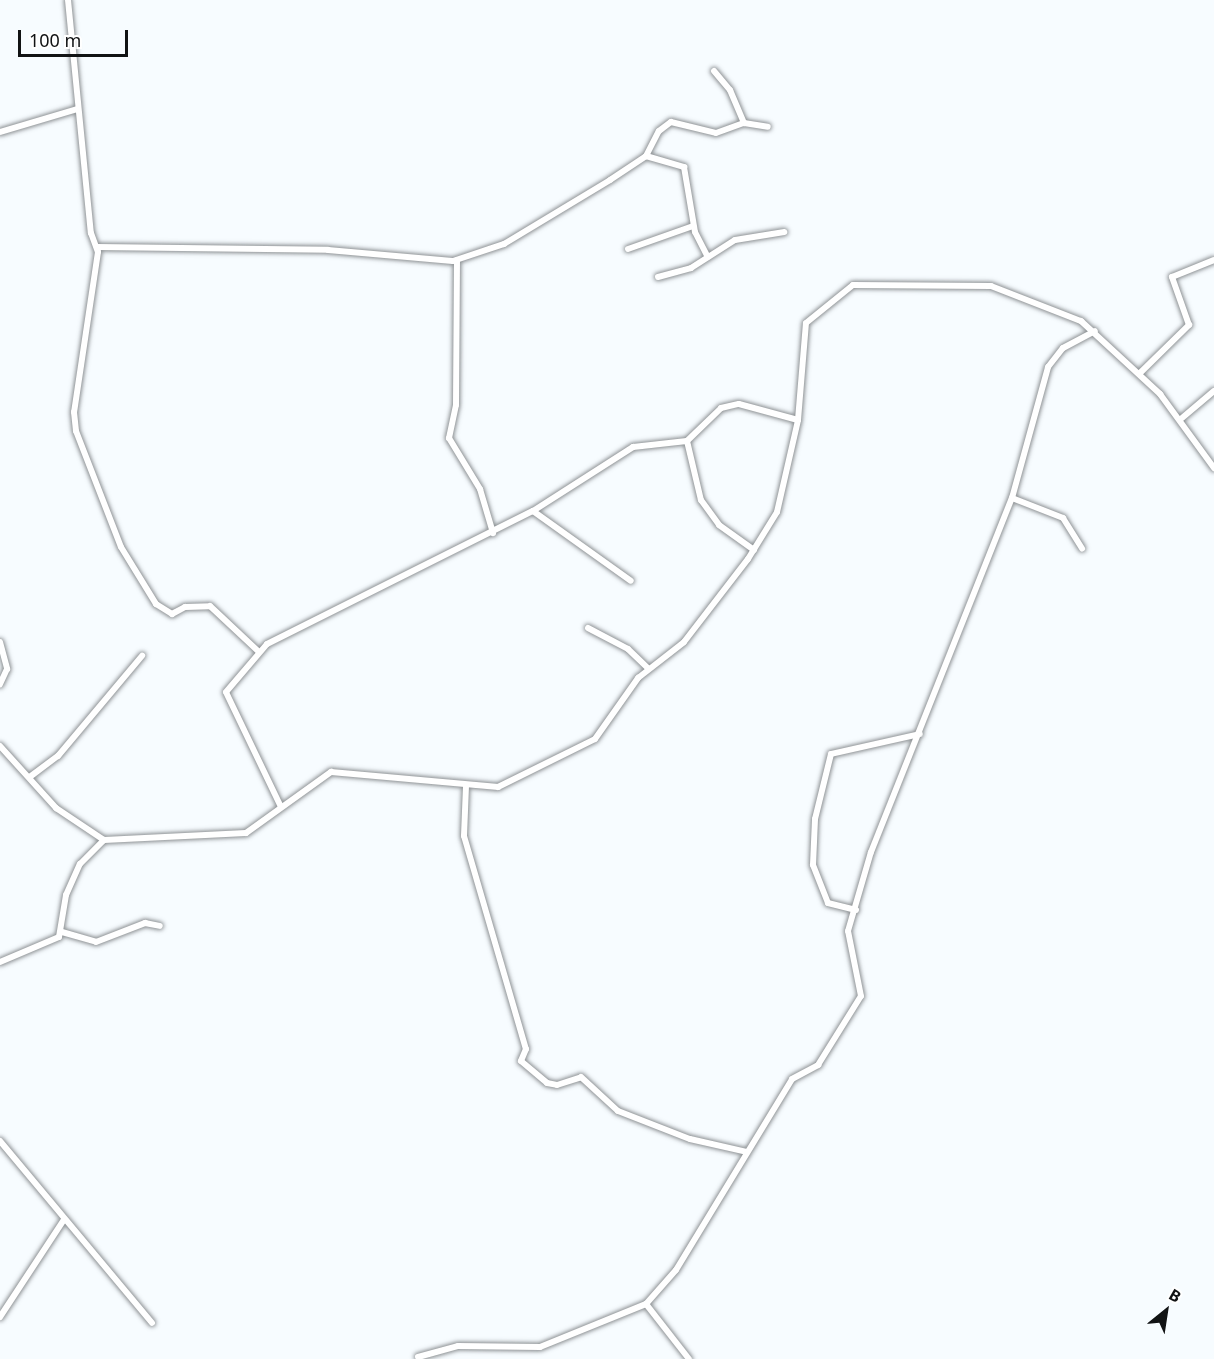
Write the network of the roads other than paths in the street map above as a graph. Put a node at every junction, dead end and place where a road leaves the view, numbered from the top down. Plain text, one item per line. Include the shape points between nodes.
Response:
1 (68, 0) edge
2 (714, 71) dead end
3 (77, 109) junction
4 (744, 123) junction
5 (768, 127) dead end
6 (0, 132) edge
7 (646, 156) junction
8 (693, 226) junction
9 (784, 232) dead end
10 (97, 247) junction
11 (628, 249) dead end
12 (708, 257) junction
13 (457, 260) junction
14 (1214, 260) edge
15 (658, 277) dead end
16 (1095, 331) junction
17 (1140, 373) junction
18 (1214, 391) edge
19 (1182, 418) junction
20 (798, 420) junction
21 (687, 441) junction
22 (1214, 468) edge
23 (1012, 498) junction
24 (533, 511) junction
25 (493, 532) junction
26 (1082, 549) dead end
27 (754, 550) junction
28 (631, 581) dead end
29 (588, 628) dead end
30 (0, 642) edge
31 (258, 651) junction
32 (142, 656) dead end
33 (648, 668) junction
34 (0, 684) edge
35 (921, 734) junction
36 (0, 746) edge
37 (31, 776) junction
38 (466, 786) junction
39 (281, 807) junction
40 (104, 840) junction
41 (856, 910) junction
42 (160, 926) dead end
43 (62, 932) junction
44 (0, 962) edge
45 (0, 1141) edge
46 (747, 1152) junction
47 (63, 1221) junction
48 (646, 1304) junction
49 (0, 1317) edge
50 (152, 1323) dead end
51 (526, 1350) junction
52 (418, 1357) dead end
53 (527, 1359) edge
54 (689, 1359) edge

1 - 3 street
2 - 4 street via 730,90
3 - 6 street
3 - 10 street
4 - 5 street
4 - 7 street via 723,133 671,122 659,131
7 - 8 street via 684,167
7 - 13 street via 504,244
8 - 11 street
8 - 12 street
9 - 12 street via 735,240
10 - 13 street via 328,250
10 - 31 street via 74,424 121,547 167,614 210,606
12 - 15 street
13 - 25 street via 456,405 449,438 480,489
14 - 17 street via 1172,277 1189,325
16 - 17 street
16 - 20 street via 1069,315 991,286 853,285 806,323
16 - 23 street via 1063,348 1048,367
17 - 19 street
18 - 19 street
19 - 22 street
20 - 21 street via 733,404 714,412
20 - 27 street via 780,506
21 - 24 street via 633,447
21 - 27 street via 701,500 719,525
23 - 26 street via 1063,518
23 - 35 street
24 - 25 street
24 - 28 street
25 - 31 street
27 - 33 street via 684,642
29 - 33 street via 628,649
30 - 34 street via 7,669
31 - 39 street via 226,692
32 - 37 street via 64,750
33 - 38 street via 605,729 585,746 511,783
35 - 41 street via 876,836
35 - 41 street via 831,754 815,819 813,865 828,903
36 - 37 street
37 - 40 street via 56,808
38 - 39 street via 331,772
38 - 46 street via 465,836 526,1049 521,1061 547,1083 557,1085 581,1077 618,1111 690,1139
39 - 40 street via 246,833
40 - 43 street via 80,864 66,896
41 - 46 street via 848,936 861,996 818,1065 792,1078
42 - 43 street via 145,923 96,942
43 - 44 street via 48,944
45 - 47 street
46 - 48 street via 676,1270
47 - 49 street
47 - 50 street
48 - 51 street
48 - 54 street
51 - 52 street via 458,1346
51 - 53 street

